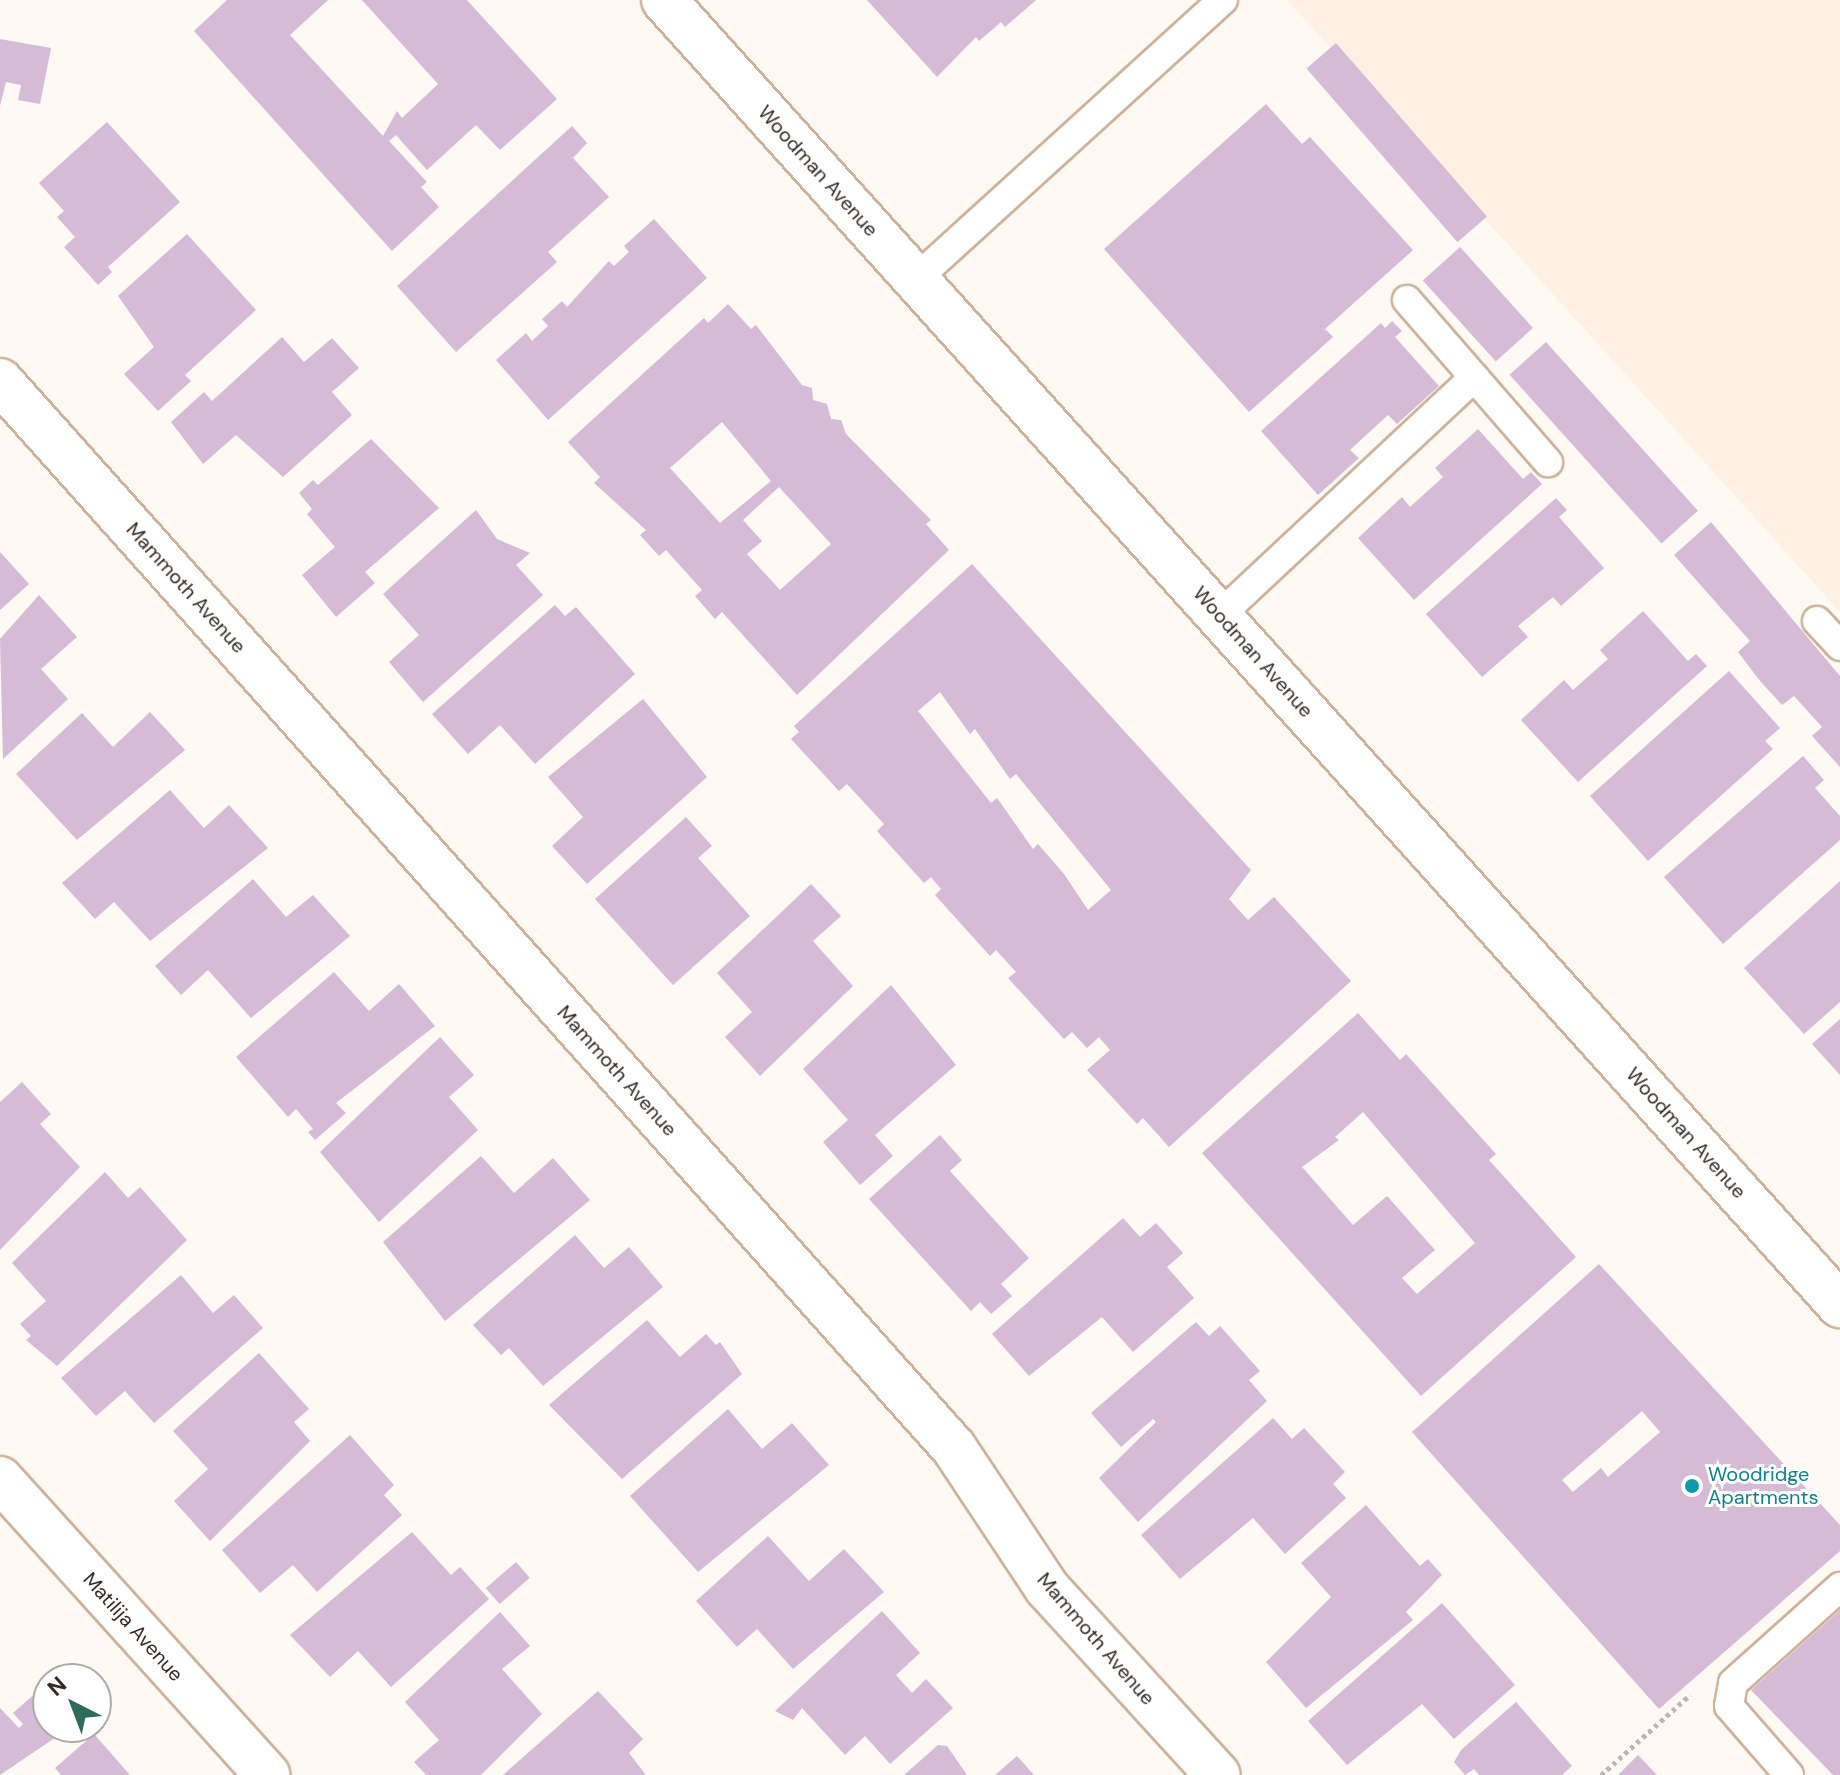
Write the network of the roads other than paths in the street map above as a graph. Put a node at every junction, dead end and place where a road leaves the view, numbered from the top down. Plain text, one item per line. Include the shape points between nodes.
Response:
1 (664, 0) edge
2 (1223, 0) edge
3 (916, 279) junction
4 (1407, 300) dead end
5 (1474, 377) junction
6 (0, 381) edge
7 (1548, 462) dead end
8 (1220, 615) junction
9 (1817, 621) dead end
10 (1840, 646) edge
11 (1840, 1305) edge
12 (0, 1479) edge
13 (1840, 1587) edge
14 (267, 1775) edge
15 (1218, 1775) edge
16 (1789, 1775) edge

1 - 3 street, Woodman Avenue
2 - 3 lane
3 - 8 street, Woodman Avenue
4 - 5 lane
5 - 7 lane
5 - 8 lane
6 - 15 street, Mammoth Avenue via 954,1448 1047,1588
8 - 11 street, Woodman Avenue
9 - 10 lane
12 - 14 street, Matilija Avenue
13 - 16 lane via 1733,1683 1729,1706

